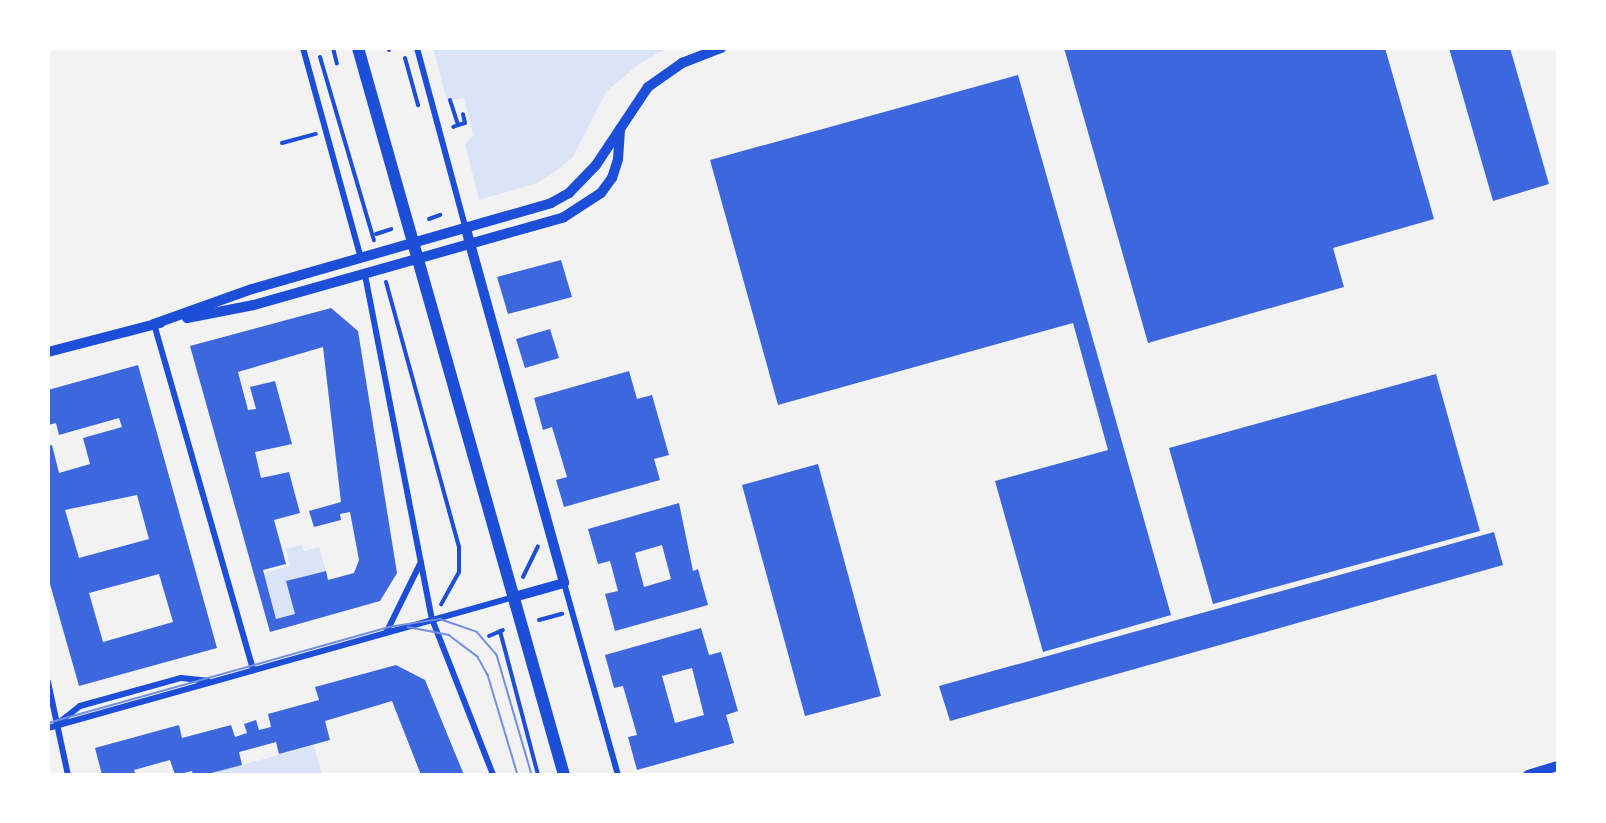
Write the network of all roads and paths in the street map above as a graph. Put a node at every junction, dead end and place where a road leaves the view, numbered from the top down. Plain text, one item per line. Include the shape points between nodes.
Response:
1 (303, 48) edge
2 (317, 48) edge
3 (333, 48) edge
4 (358, 48) edge
5 (417, 48) edge
6 (721, 48) edge
7 (338, 64) dead end
8 (450, 100) dead end
9 (463, 114) dead end
10 (620, 125) junction
11 (316, 134) dead end
12 (282, 143) dead end
13 (440, 216) dead end
14 (429, 219) dead end
15 (466, 229) junction
16 (391, 230) dead end
17 (376, 234) dead end
18 (375, 242) dead end
19 (414, 244) junction
20 (471, 246) junction
21 (361, 259) junction
22 (418, 260) junction
23 (365, 275) junction
24 (384, 275) dead end
25 (154, 324) junction
26 (48, 352) edge
27 (536, 535) dead end
28 (421, 561) junction
29 (564, 583) junction
30 (514, 597) junction
31 (563, 613) dead end
32 (433, 620) junction
33 (539, 620) dead end
34 (386, 633) junction
35 (489, 636) dead end
36 (253, 670) junction
37 (48, 682) edge
38 (211, 682) junction
39 (51, 727) edge
40 (1558, 766) edge
41 (68, 775) edge
42 (493, 775) edge
43 (538, 775) edge
44 (564, 775) edge
45 (618, 775) edge
46 (1527, 775) edge

1 - 21 street
2 - 18 path
3 - 7 path
4 - 19 main road
5 - 15 street
6 - 10 street via 665,74 635,102
8 - 9 path via 455,126 465,123
10 - 15 street via 596,165 569,193 531,211
10 - 20 street via 618,159 612,178 601,193 564,217
11 - 12 path
13 - 14 path
15 - 19 street
15 - 20 street
16 - 17 path
19 - 21 street
19 - 22 main road
20 - 22 street
20 - 29 street
21 - 23 street
21 - 25 street via 252,289
22 - 23 street
22 - 30 main road
23 - 25 street via 254,305
23 - 28 street
24 - 32 path via 459,547 459,572
25 - 26 street
25 - 36 street
27 - 30 path via 538,546
28 - 32 street
28 - 34 street
29 - 30 street
29 - 45 street
30 - 32 street
30 - 44 main road
31 - 33 path
32 - 34 street
32 - 42 street
34 - 36 street
35 - 43 path via 501,630
36 - 38 street
37 - 39 street
38 - 39 street
38 - 39 street via 181,678 88,704
39 - 41 street
40 - 46 street

